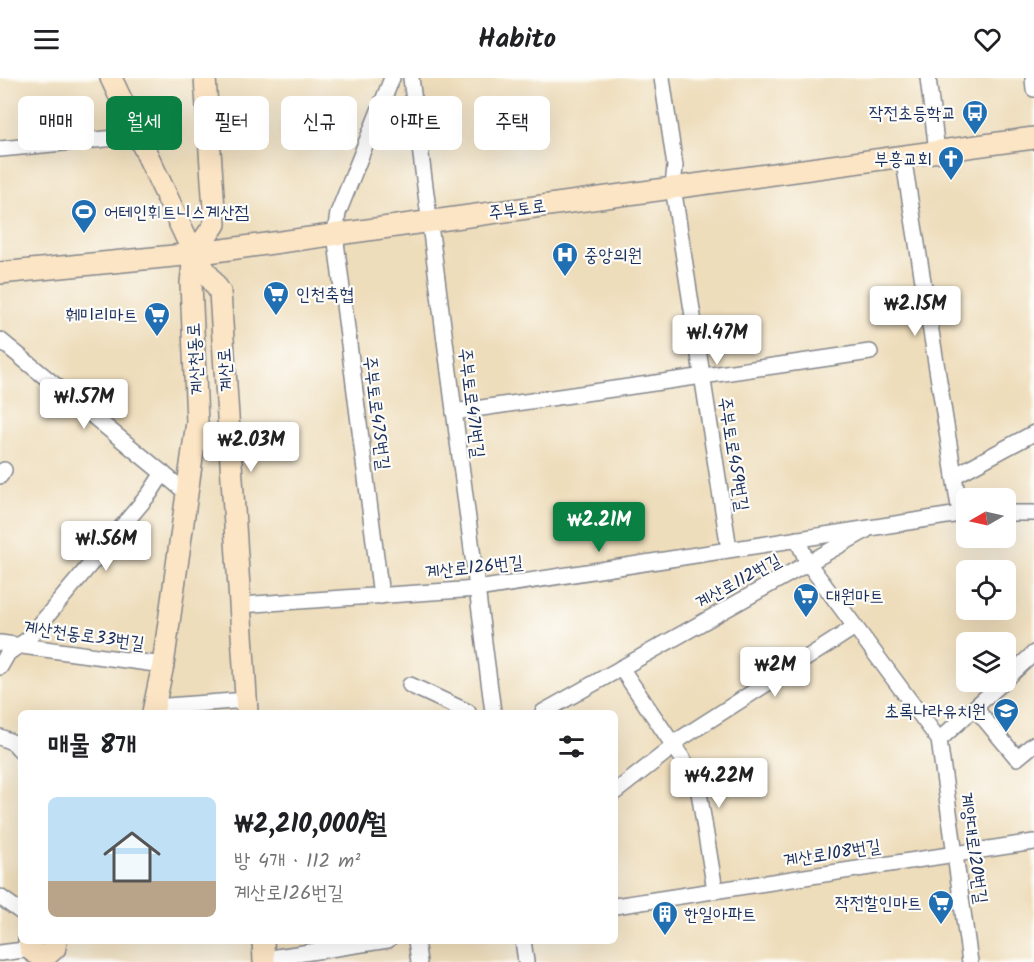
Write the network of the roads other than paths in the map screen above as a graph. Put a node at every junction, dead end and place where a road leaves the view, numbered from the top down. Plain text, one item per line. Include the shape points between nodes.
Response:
1 (205, 78) edge
2 (392, 78) edge
3 (411, 78) edge
4 (662, 78) edge
5 (928, 78) edge
6 (1032, 78) edge
7 (113, 81) edge
8 (1034, 89) edge
9 (120, 96) edge
10 (1034, 138) edge
11 (106, 139) edge
12 (0, 149) edge
13 (144, 150) edge
14 (937, 151) junction
15 (903, 156) junction
16 (674, 187) junction
17 (429, 221) junction
18 (335, 234) junction
19 (194, 254) junction
20 (0, 273) edge
21 (4, 349) edge
22 (870, 352) dead end
23 (702, 377) junction
24 (454, 412) junction
25 (1034, 433) edge
26 (162, 473) junction
27 (954, 476) junction
28 (957, 488) edge
29 (188, 494) junction
30 (1016, 513) edge
31 (1034, 513) edge
32 (956, 514) edge
33 (873, 526) junction
34 (797, 539) junction
35 (729, 549) junction
36 (808, 563) junction
37 (477, 589) junction
38 (381, 596) junction
39 (240, 605) junction
40 (855, 627) junction
41 (0, 643) edge
42 (20, 646) junction
43 (1034, 653) edge
44 (163, 665) junction
45 (0, 667) edge
46 (621, 668) junction
47 (1016, 669) edge
48 (411, 685) dead end
49 (992, 692) edge
50 (247, 706) edge
51 (492, 708) edge
52 (975, 708) junction
53 (153, 710) edge
54 (465, 710) edge
55 (547, 710) edge
56 (0, 737) edge
57 (939, 740) junction
58 (1034, 744) edge
59 (674, 746) junction
60 (18, 748) edge
61 (618, 790) edge
62 (1034, 842) edge
63 (955, 854) junction
64 (716, 891) junction
65 (0, 897) edge
66 (618, 906) edge
67 (18, 910) edge
68 (353, 944) edge
69 (417, 944) edge
70 (524, 944) edge
71 (25, 948) edge
72 (53, 950) edge
73 (0, 953) edge
74 (264, 954) edge
75 (419, 962) edge
76 (526, 962) edge
77 (970, 962) edge

1 - 19 street via 215,224
2 - 18 street, 주부토로475번길 via 338,213
3 - 17 street, 주부토로471번길
4 - 16 street, 주부토로459번길 via 675,166
5 - 14 street
6 - 8 street
7 - 9 street, 계산로
10 - 14 street, 주부토로
11 - 12 street
13 - 19 street, 계산로
14 - 15 street, 주부토로
15 - 16 street, 주부토로
15 - 27 street
16 - 17 street, 주부토로
16 - 23 street, 주부토로459번길
17 - 18 street, 주부토로
17 - 24 street, 주부토로471번길
18 - 19 street, 주부토로
18 - 38 street, 주부토로475번길
19 - 20 street, 주부토로
19 - 29 street, 계산천동로 via 191,283 197,422
19 - 39 street, 계산로 via 220,292
21 - 26 street
22 - 23 street
23 - 24 street
23 - 35 street, 주부토로459번길
24 - 37 street, 주부토로471번길
25 - 27 street
26 - 29 street
26 - 42 street via 142,503
27 - 28 street
29 - 44 street, 계산천동로
30 - 31 street
32 - 33 street, 계산로126번길
33 - 34 street, 계산로126번길
33 - 36 street, 계산로112번길
34 - 35 street, 계산로126번길
34 - 36 street, 계양대로120번길
35 - 37 street, 계산로126번길
36 - 40 street, 계양대로120번길
36 - 46 street, 계산로112번길
37 - 38 street, 계산로126번길
37 - 51 street, 주부토로471번길
38 - 39 street, 계산로126번길
39 - 50 street, 계산로
40 - 57 street, 계양대로120번길
40 - 59 street
41 - 42 street, 계산천동로33번길
42 - 44 street, 계산천동로33번길
42 - 45 street via 8,653
43 - 47 street
44 - 53 street, 계산천동로
46 - 55 street, 계산로112번길
46 - 59 street
48 - 54 street
49 - 52 street
50 - 53 street
52 - 57 street
52 - 58 street via 1017,758
56 - 60 street
57 - 63 street, 계양대로120번길
59 - 61 street
59 - 64 street via 697,780
62 - 63 street, 계산로108번길
63 - 64 street, 계산로108번길
63 - 77 street, 계양대로120번길
64 - 66 street, 계산로108번길
65 - 67 street
68 - 74 street
69 - 75 street
70 - 76 street
71 - 72 street via 38,955
71 - 73 street

